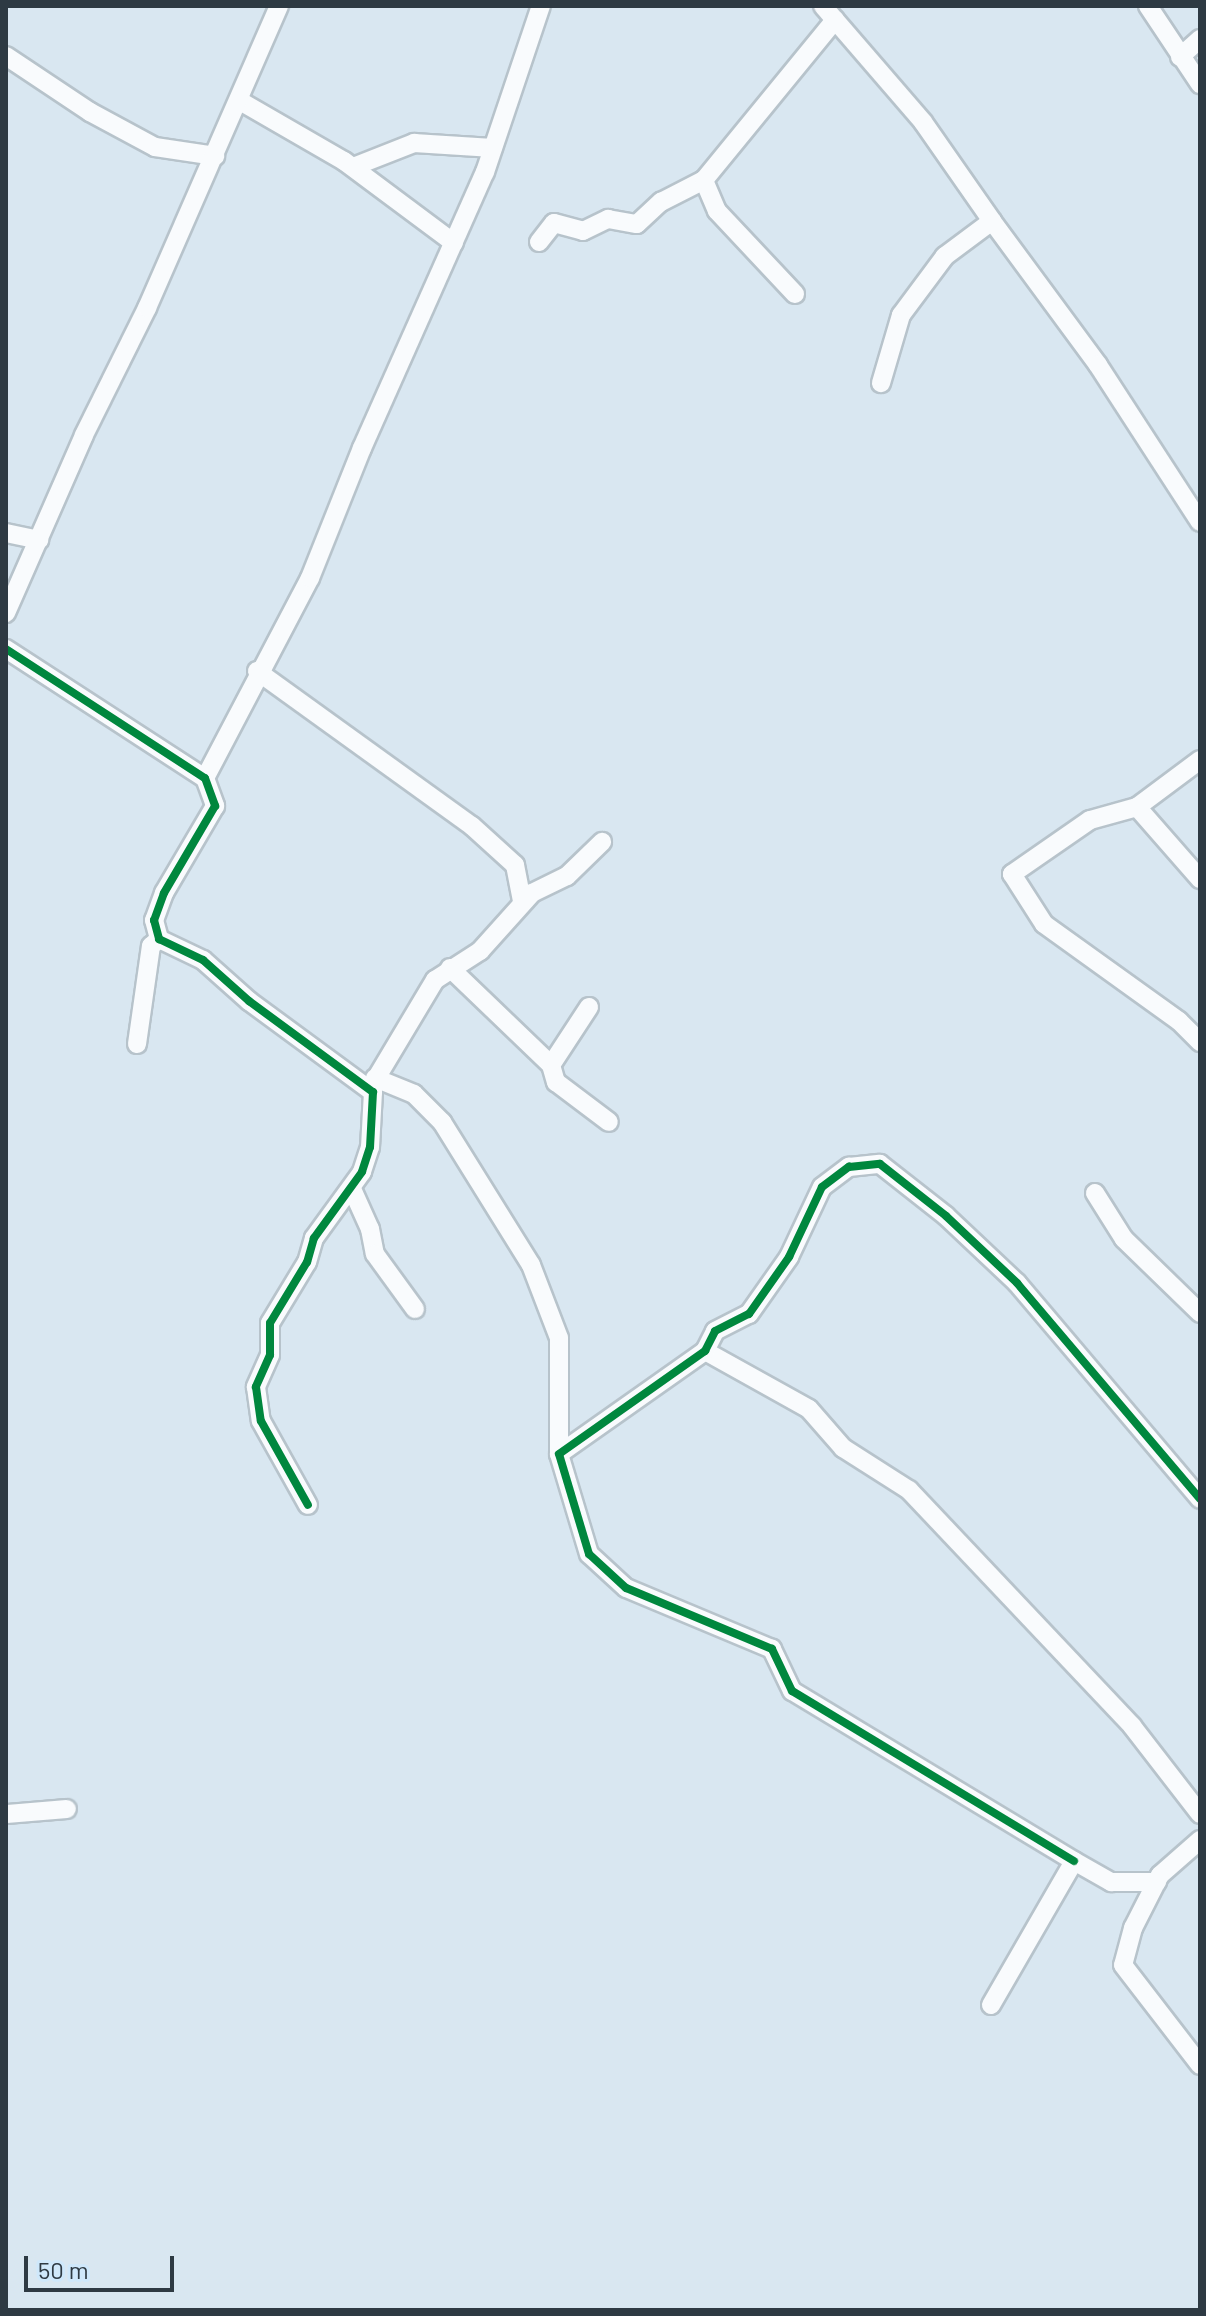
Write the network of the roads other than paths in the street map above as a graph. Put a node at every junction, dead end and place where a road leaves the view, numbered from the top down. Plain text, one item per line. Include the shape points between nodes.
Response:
1 (279, 6) edge
2 (541, 6) edge
3 (1148, 6) edge
4 (829, 13) edge
5 (1200, 39) edge
6 (6, 56) edge
7 (1180, 57) junction
8 (1200, 84) edge
9 (240, 101) junction
10 (493, 148) junction
11 (215, 156) junction
12 (353, 167) junction
13 (704, 180) junction
14 (992, 221) junction
15 (539, 242) dead end
16 (454, 243) junction
17 (795, 294) dead end
18 (881, 383) dead end
19 (1200, 522) edge
20 (6, 533) edge
21 (39, 540) junction
22 (6, 613) edge
23 (6, 649) edge
24 (257, 671) junction
25 (1200, 760) edge
26 (205, 778) junction
27 (1137, 807) junction
28 (602, 842) dead end
29 (1200, 879) edge
30 (522, 902) junction
31 (159, 939) junction
32 (450, 968) junction
33 (589, 1007) dead end
34 (1200, 1042) edge
35 (137, 1044) dead end
36 (551, 1065) junction
37 (372, 1084) junction
38 (609, 1122) dead end
39 (352, 1189) junction
40 (1095, 1193) dead end
41 (415, 1309) dead end
42 (1200, 1313) edge
43 (705, 1351) junction
44 (559, 1454) junction
45 (1200, 1499) edge
46 (308, 1505) dead end
47 (67, 1809) dead end
48 (6, 1814) edge
49 (1200, 1814) edge
50 (1200, 1840) edge
51 (1074, 1861) junction
52 (1157, 1882) junction
53 (991, 2005) dead end
54 (1200, 2065) edge

1 - 9 street
2 - 10 street
3 - 7 street
4 - 13 street
4 - 14 street via 923,122
5 - 7 street
6 - 11 street via 90,112 155,147
7 - 8 street
9 - 11 street
9 - 12 street
10 - 12 street via 414,143
10 - 16 street
11 - 21 street
12 - 16 street
13 - 15 street via 661,202 637,224 608,219 583,231 554,223
13 - 17 street via 717,211
14 - 18 street via 945,256 901,315
14 - 19 street via 1098,365
16 - 24 street via 310,578
20 - 21 street
21 - 22 street
23 - 26 street
24 - 26 street
24 - 30 street via 472,826 515,865
25 - 27 street
26 - 31 street via 215,806 164,893 154,920
27 - 29 street
27 - 34 street via 1090,820 1012,874 1044,924 1179,1021
28 - 30 street via 567,876
30 - 32 street via 480,951
31 - 35 street via 151,946
31 - 37 street via 203,960 249,1001
32 - 36 street
32 - 37 street via 409,1016
33 - 36 street
36 - 38 street via 556,1082
37 - 39 street via 370,1147
37 - 44 street via 414,1094 442,1122 531,1265 559,1338
39 - 41 street via 375,1254
39 - 46 street via 314,1238 307,1262 270,1323 270,1355 256,1387 261,1421
40 - 42 street via 1124,1239
43 - 44 street
43 - 45 street via 715,1331 749,1314 789,1257 822,1187 849,1167 880,1164 946,1216 1017,1283
43 - 49 street via 809,1409 843,1448 918,1499 1132,1726
44 - 51 street via 589,1554 626,1588 772,1649 792,1691
47 - 48 street
50 - 52 street
51 - 52 street via 1111,1882
51 - 53 street
52 - 54 street via 1133,1928 1123,1965

